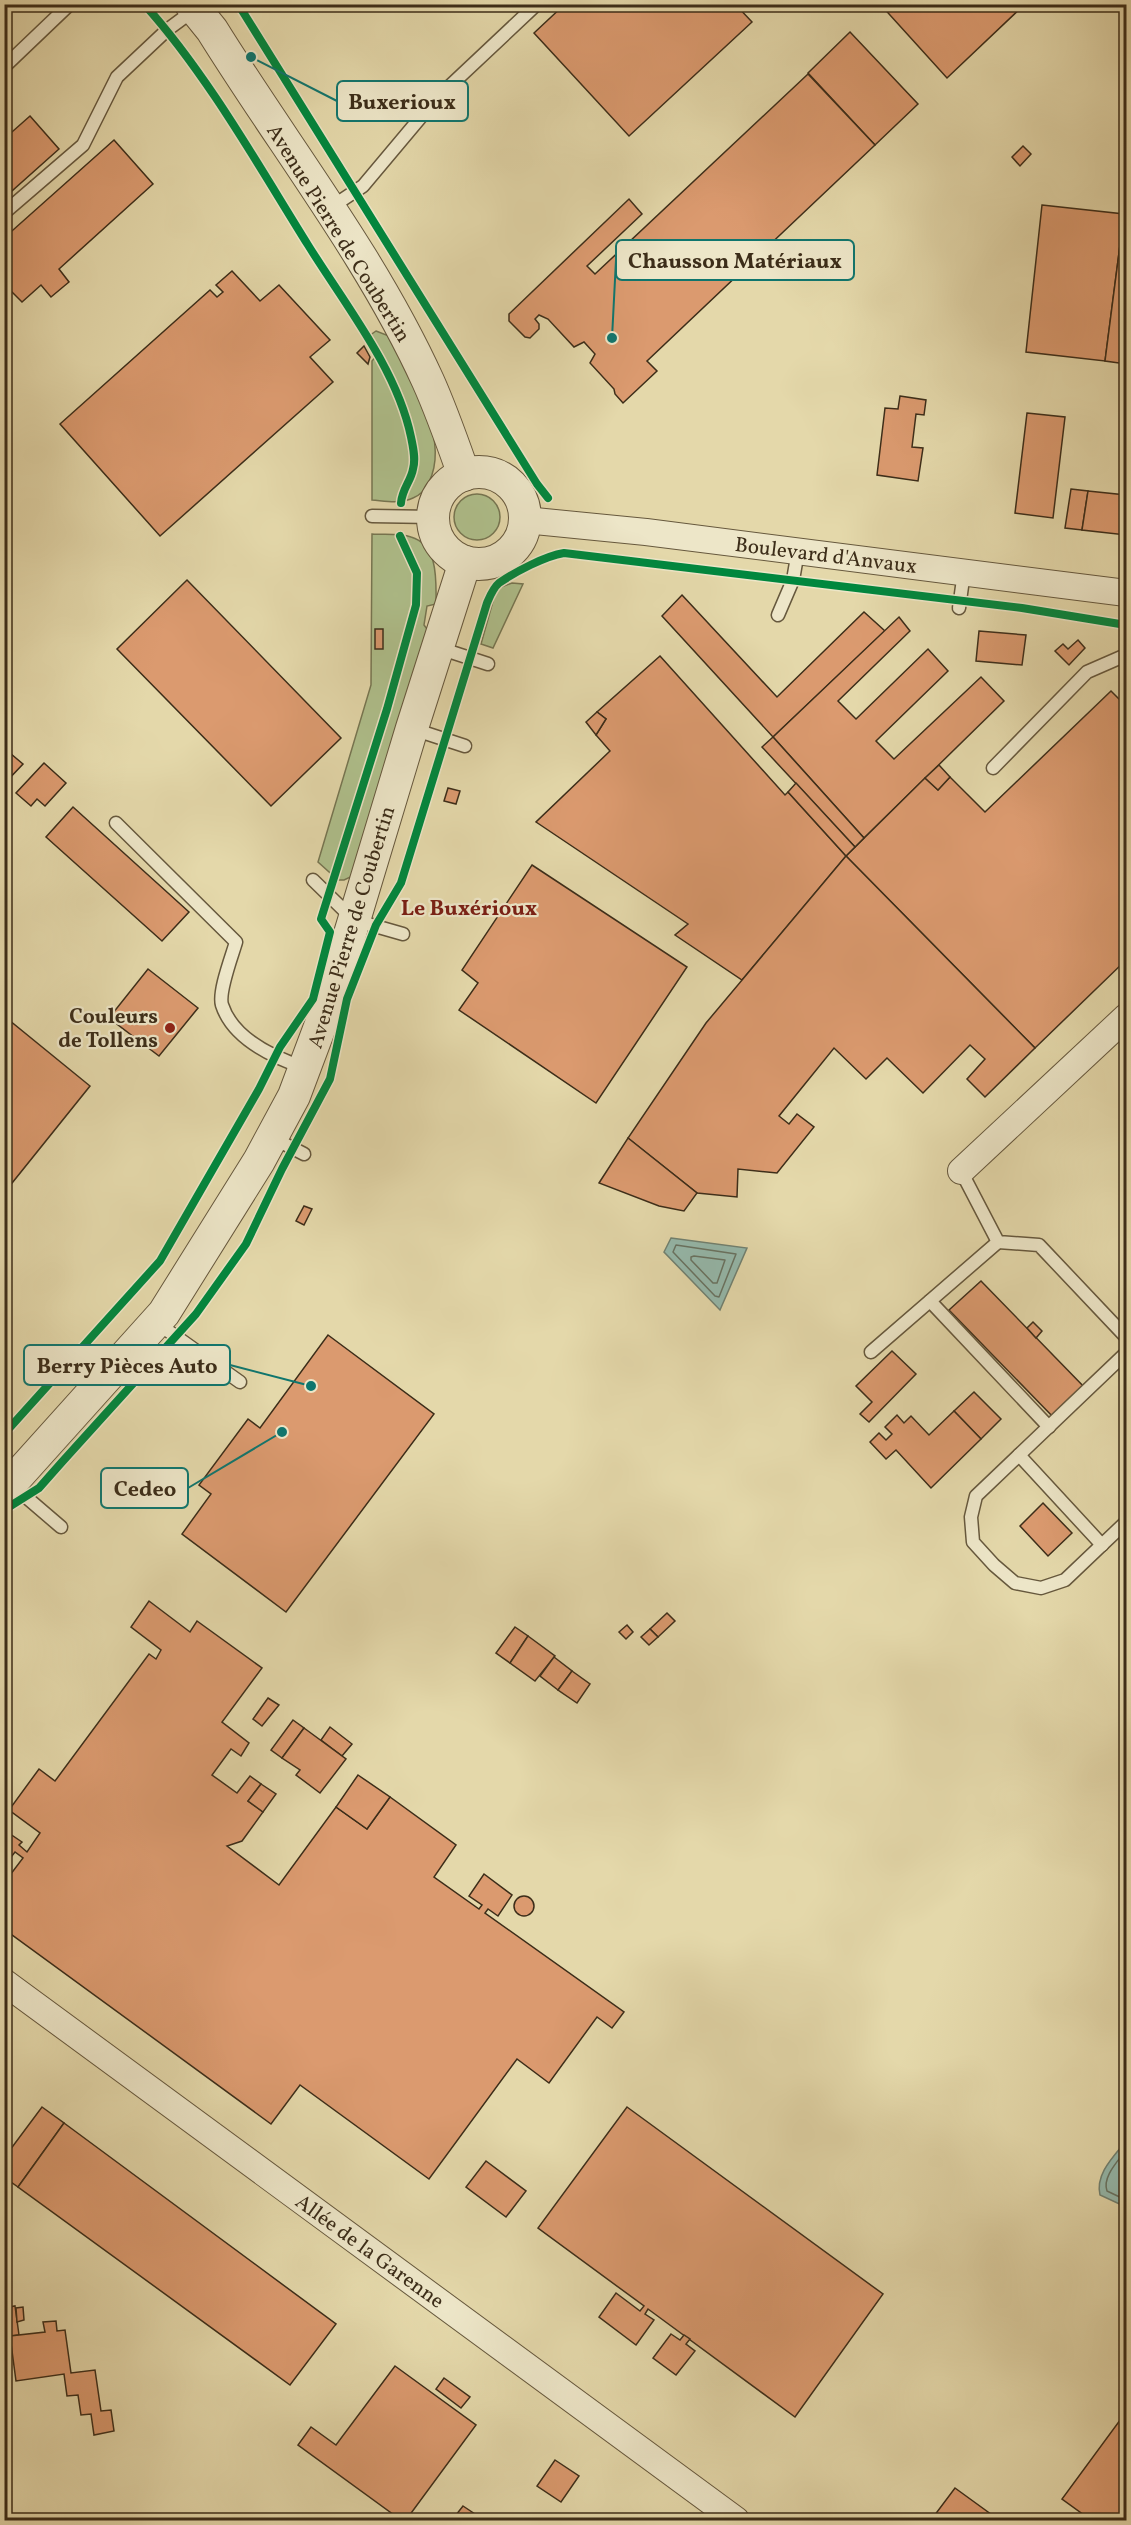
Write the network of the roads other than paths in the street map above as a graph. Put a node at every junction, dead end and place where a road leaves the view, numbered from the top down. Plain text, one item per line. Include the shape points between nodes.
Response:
1 (70, 4) edge
2 (537, 4) edge
3 (193, 7) edge
4 (4, 67) edge
5 (329, 209) junction
6 (4, 213) edge
7 (464, 475) junction
8 (372, 516) dead end
9 (433, 517) junction
10 (525, 520) junction
11 (798, 551) junction
12 (465, 562) junction
13 (964, 572) junction
14 (1126, 593) edge
15 (959, 608) dead end
16 (778, 615) dead end
17 (439, 648) junction
18 (1126, 655) edge
19 (488, 664) dead end
20 (412, 728) junction
21 (465, 746) dead end
22 (993, 768) dead end
23 (116, 823) dead end
24 (313, 880) dead end
25 (354, 920) junction
26 (403, 934) dead end
27 (1126, 1017) edge
28 (306, 1068) junction
29 (272, 1138) junction
30 (304, 1154) dead end
31 (961, 1171) joint
32 (998, 1242) junction
33 (930, 1300) junction
34 (156, 1323) junction
35 (1126, 1337) edge
36 (871, 1352) dead end
37 (1126, 1353) edge
38 (240, 1382) dead end
39 (1049, 1427) junction
40 (1019, 1455) junction
41 (8, 1488) edge
42 (1126, 1522) edge
43 (61, 1527) dead end
44 (1102, 1545) junction
45 (4, 1982) edge
46 (736, 2520) edge

1 - 4 lane
2 - 5 lane via 436,99 363,186
3 - 5 street, Avenue Pierre de Coubertin
3 - 6 lane via 117,77 83,145
5 - 7 street, Avenue Pierre de Coubertin via 392,311 429,382
7 - 9 street via 442,491
7 - 10 street via 493,474 507,481 524,505
8 - 9 lane
9 - 12 street via 442,545
10 - 11 street, Boulevard d'Anvaux
10 - 12 street via 523,533 506,556 486,563
11 - 13 street, Boulevard d'Anvaux
11 - 16 lane via 793,580
12 - 17 street, Avenue Pierre de Coubertin
13 - 14 street, Boulevard d'Anvaux
13 - 15 lane
17 - 19 lane
17 - 20 street, Avenue Pierre de Coubertin
18 - 22 lane via 1087,672
20 - 21 lane
20 - 25 street, Avenue Pierre de Coubertin
23 - 28 lane via 236,942 221,1004 235,1028 274,1058
24 - 25 lane
25 - 26 lane
25 - 28 street, Avenue Pierre de Coubertin
27 - 31 street
28 - 29 street, Avenue Pierre de Coubertin
29 - 30 lane
29 - 34 street, Avenue Pierre de Coubertin
31 - 32 lane
32 - 33 lane
32 - 35 lane via 1040,1245
33 - 36 lane
33 - 39 lane
34 - 38 lane
34 - 41 street, Avenue Pierre de Coubertin
37 - 39 lane
39 - 40 lane
40 - 44 lane
40 - 44 lane via 976,1496 971,1517 973,1542 994,1565 1015,1583 1041,1588 1065,1580
41 - 43 lane
42 - 44 lane
45 - 46 street, Allée de la Garenne

